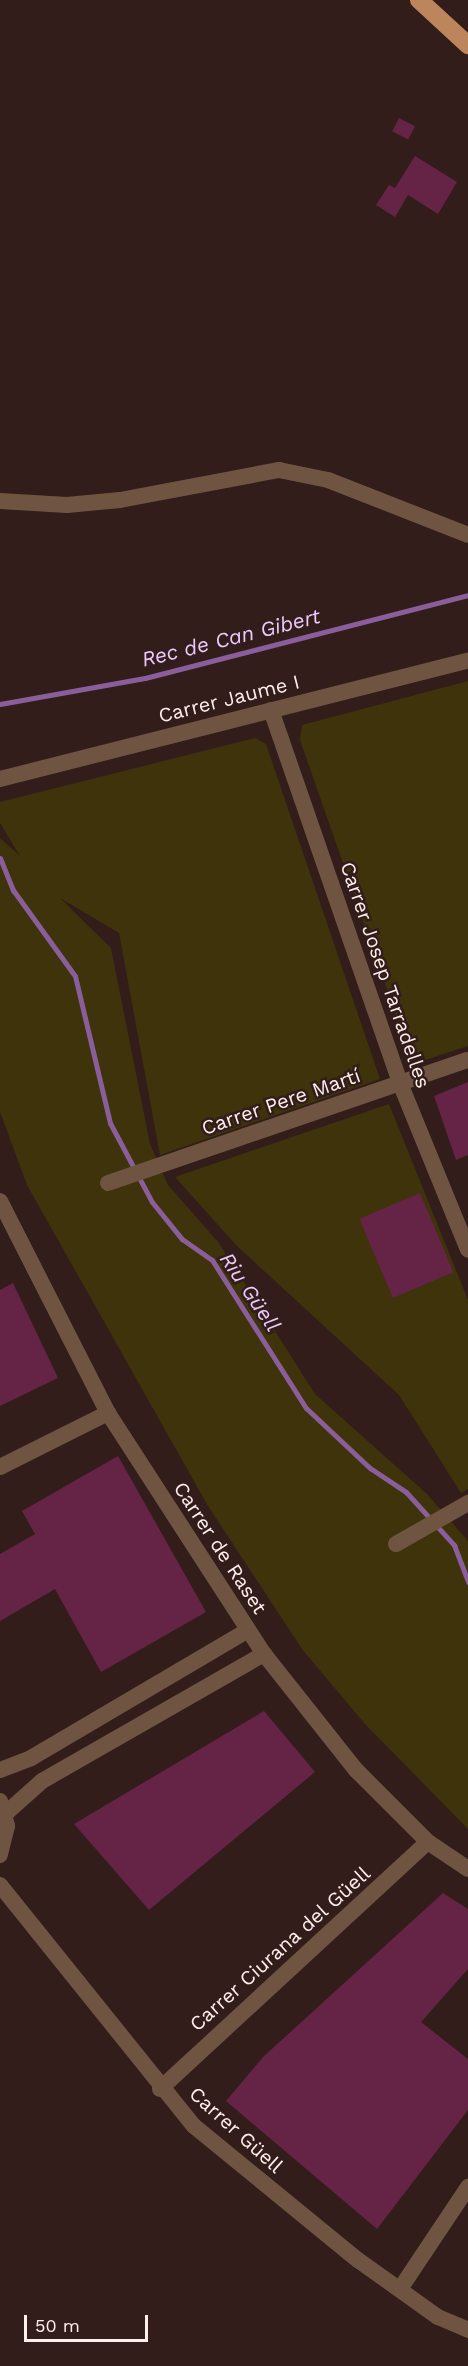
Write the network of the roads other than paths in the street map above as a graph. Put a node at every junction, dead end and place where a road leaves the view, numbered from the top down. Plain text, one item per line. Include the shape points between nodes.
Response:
1 (419, 0) edge
2 (468, 45) edge
3 (0, 501) edge
4 (468, 535) edge
5 (468, 661) edge
6 (272, 710) junction
7 (0, 778) edge
8 (468, 1060) edge
9 (400, 1083) junction
10 (108, 1183) dead end
11 (0, 1202) edge
12 (468, 1250) edge
13 (108, 1413) junction
14 (0, 1467) edge
15 (468, 1503) edge
16 (396, 1544) dead end
17 (247, 1631) junction
18 (264, 1654) junction
19 (0, 1770) edge
20 (3, 1808) edge
21 (429, 1842) junction
22 (0, 1855) edge
23 (468, 1869) edge
24 (0, 1885) edge
25 (160, 2089) junction
26 (468, 2187) edge
27 (400, 2289) junction
28 (468, 2330) edge

1 - 2 main road
3 - 4 street via 67,505 120,500 279,470 328,480
5 - 6 street, Carrer Jaume I
6 - 7 street, Carrer Jaume I
6 - 9 street, Carrer Josep Tarradelles
8 - 9 street, Carrer Pere Martí
9 - 10 street, Carrer Pere Martí
9 - 12 street, Carrer Josep Tarradelles
11 - 13 street, Carrer de Raset
13 - 14 street
13 - 17 street, Carrer de Raset
15 - 16 street
17 - 18 street, Carrer de Raset
17 - 19 street via 31,1758
18 - 20 street via 42,1781
18 - 21 street, Carrer de Raset via 331,1743
20 - 22 street
21 - 23 street, Carrer de Raset
21 - 25 street, Carrer Ciurana del Güell
24 - 25 street, Carrer Güell
25 - 27 street, Carrer Güell via 194,2126
26 - 27 street
27 - 28 street, Carrer Güell via 438,2317

